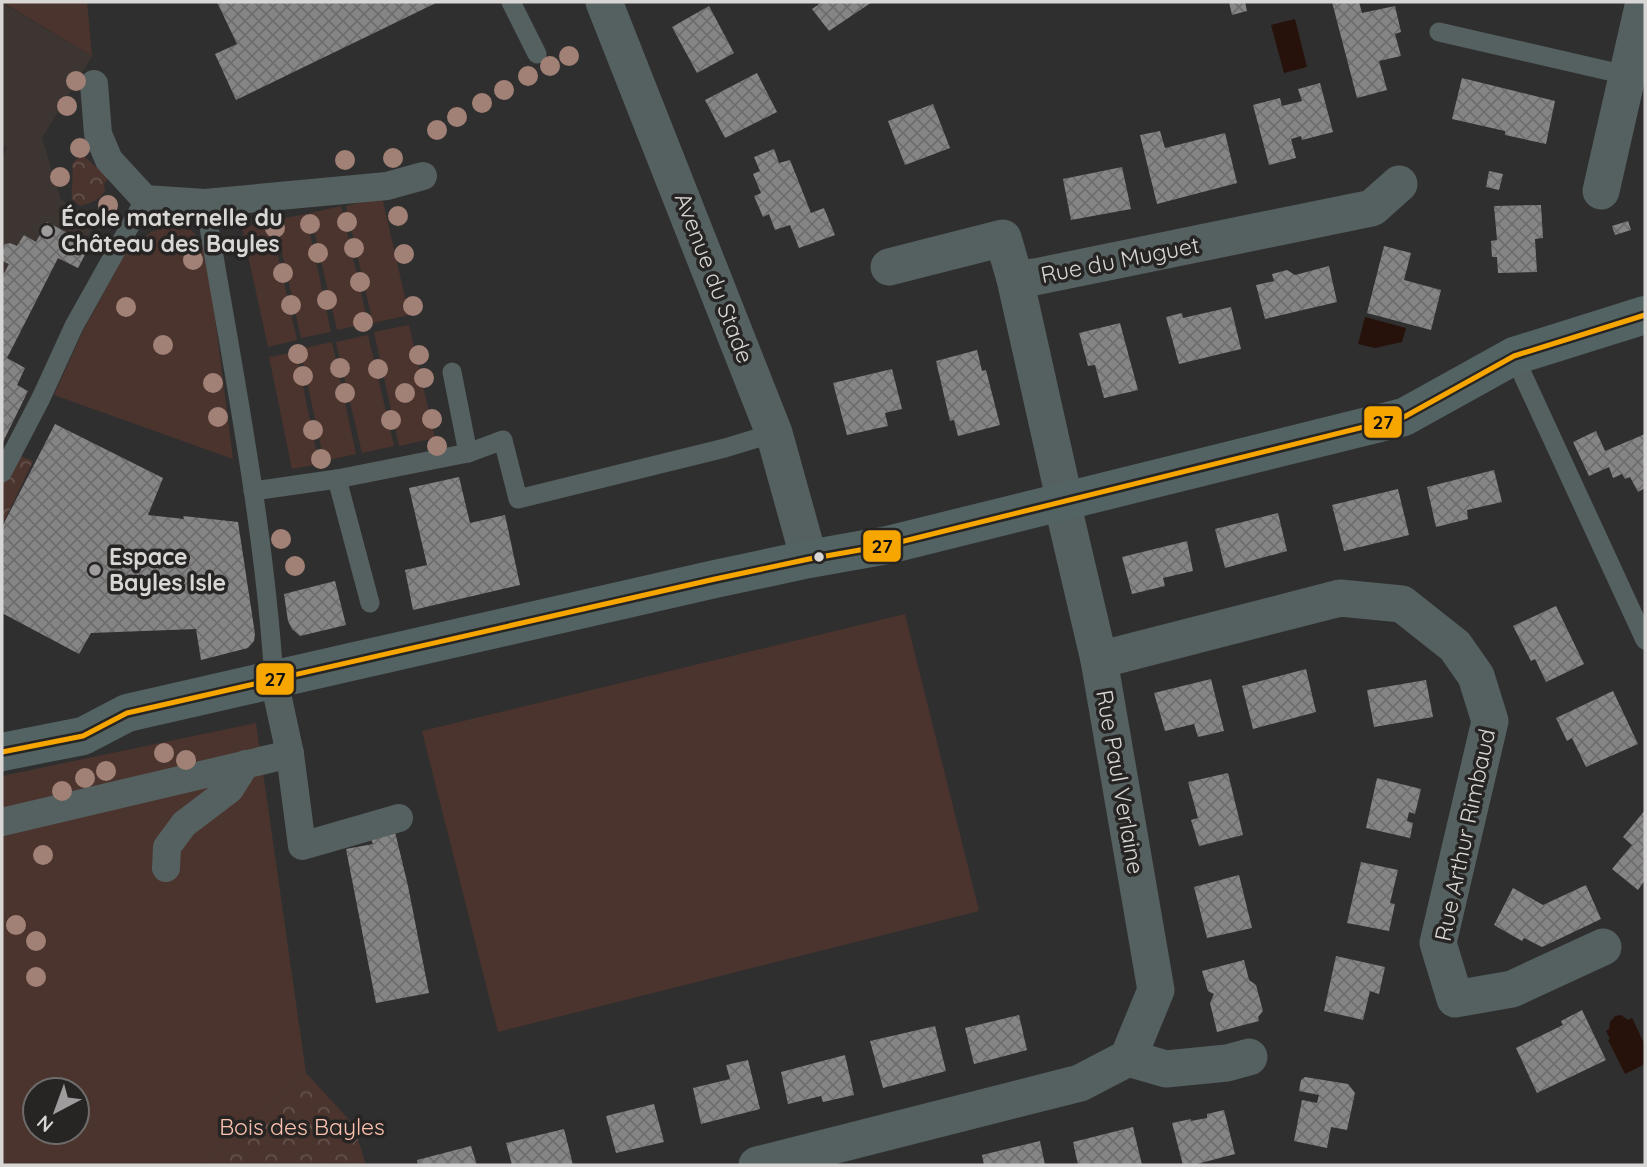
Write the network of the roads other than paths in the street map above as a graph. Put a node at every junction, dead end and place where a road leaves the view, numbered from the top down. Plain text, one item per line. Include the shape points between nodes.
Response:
1 (511, 2) edge
2 (604, 2) edge
3 (1644, 2) edge
4 (1438, 32) dead end
5 (537, 54) dead end
6 (1626, 75) junction
7 (94, 83) dead end
8 (423, 176) dead end
9 (1399, 184) dead end
10 (1601, 191) dead end
11 (145, 200) junction
12 (205, 203) junction
13 (889, 267) dead end
14 (1015, 279) junction
15 (1645, 315) edge
16 (1514, 356) junction
17 (452, 372) dead end
18 (774, 433) junction
19 (468, 453) junction
20 (2, 473) edge
21 (337, 479) junction
22 (253, 491) junction
23 (1064, 502) junction
24 (809, 559) junction
25 (370, 603) dead end
26 (1645, 640) edge
27 (1099, 660) junction
28 (274, 680) junction
29 (2, 752) edge
30 (290, 754) junction
31 (247, 764) junction
32 (399, 818) dead end
33 (2, 822) edge
34 (166, 868) dead end
35 (1604, 947) dead end
36 (1249, 1057) dead end
37 (1128, 1058) junction
38 (757, 1165) edge

1 - 5 lane
2 - 18 street, Avenue du Stade
3 - 6 street
4 - 6 lane
6 - 10 street
7 - 11 street via 98,134 105,152
8 - 12 street via 387,186
9 - 14 street, Rue du Muguet via 1372,208
11 - 12 street
11 - 20 lane via 74,326
12 - 22 lane
13 - 14 street via 1003,238
14 - 23 street, Rue du Muguet
15 - 16 main road
16 - 23 main road via 1404,417
16 - 26 lane
17 - 19 lane
18 - 19 lane via 518,499 503,440
18 - 24 street, Avenue du Stade
19 - 21 lane
21 - 22 lane
21 - 25 lane
22 - 28 lane
23 - 24 main road via 888,545
23 - 27 street, Rue Paul Verlaine
24 - 28 main road
27 - 35 street, Rue Arthur Rimbaud via 1340,598 1402,604 1455,646 1476,676 1490,721 1438,943 1455,999 1512,989
27 - 37 street, Rue Paul Verlaine via 1156,990
28 - 29 main road via 127,713 83,736
28 - 30 street
30 - 31 street
30 - 32 street via 302,846
31 - 33 street
31 - 34 street via 230,789 184,824 167,848
36 - 37 street via 1166,1069
37 - 38 street via 1080,1083

